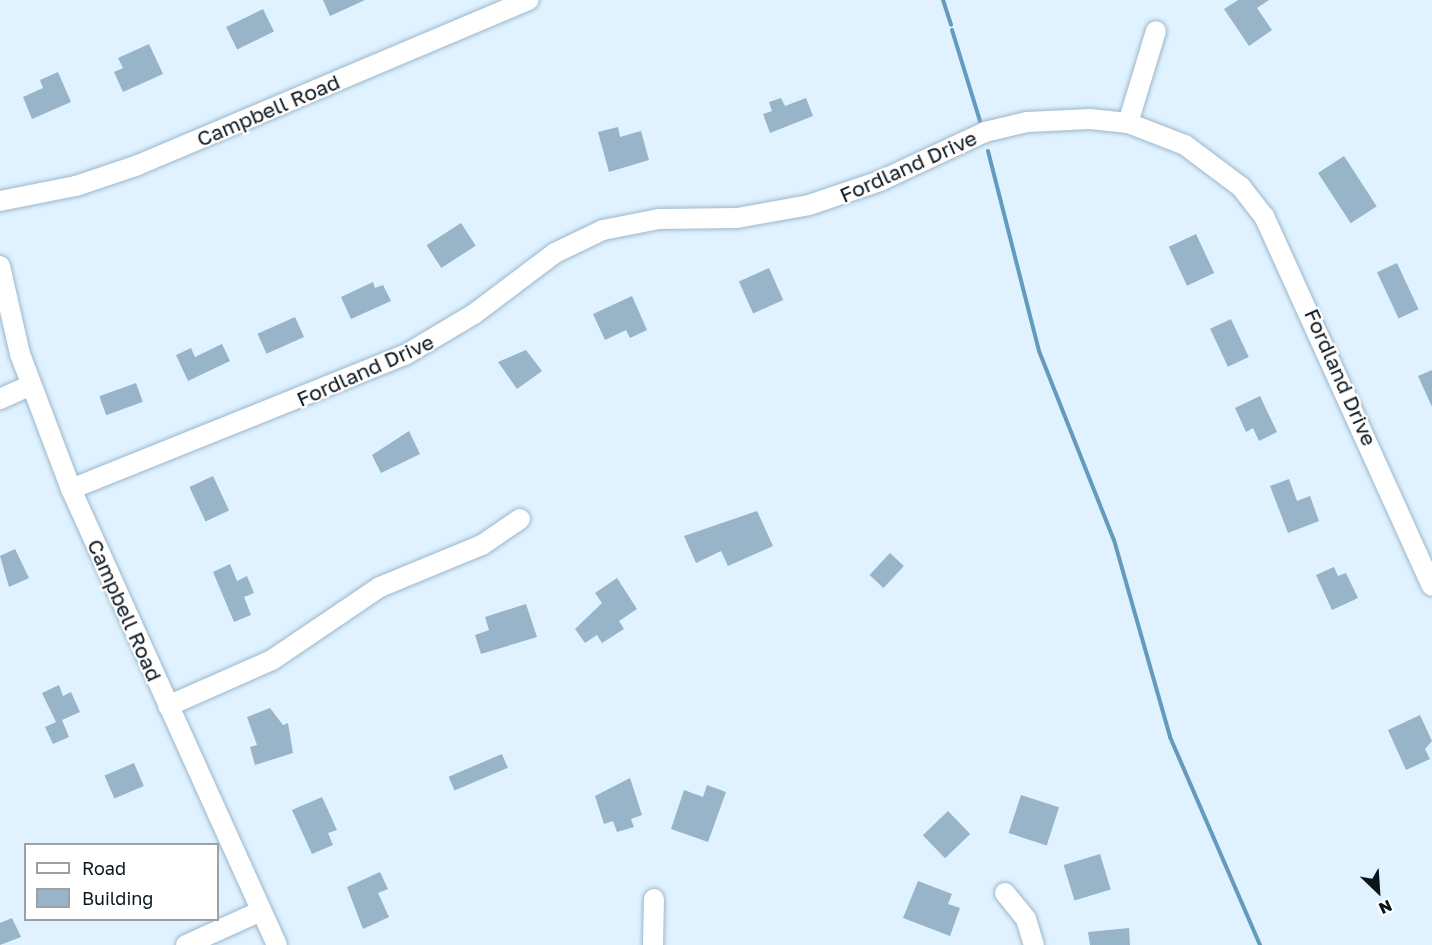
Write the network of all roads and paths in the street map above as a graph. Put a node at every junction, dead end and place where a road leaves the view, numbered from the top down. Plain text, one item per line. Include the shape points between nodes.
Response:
1 (529, 0) edge
2 (1156, 31) dead end
3 (1128, 123) junction
4 (0, 201) edge
5 (0, 266) edge
6 (31, 385) junction
7 (0, 399) edge
8 (71, 489) junction
9 (520, 519) dead end
10 (1432, 586) edge
11 (168, 706) junction
12 (1005, 893) dead end
13 (654, 899) dead end
14 (261, 911) junction
15 (186, 945) edge
16 (277, 945) edge
17 (653, 945) edge
18 (1034, 945) edge

1 - 4 street, Campbell Road via 138,165 76,186
2 - 3 street
3 - 8 street, Fordland Drive via 1067,118 1009,125 836,199 738,218 658,219 603,230 555,253 474,314 405,355
3 - 10 street, Fordland Drive via 1185,145 1213,164 1264,216
5 - 6 street, Campbell Road
6 - 7 street
6 - 8 street, Campbell Road
8 - 11 street, Campbell Road
9 - 11 street via 482,545 380,587 272,660
11 - 14 street, Campbell Road
12 - 18 street via 1026,920
13 - 17 street
14 - 15 street
14 - 16 street, Campbell Road

